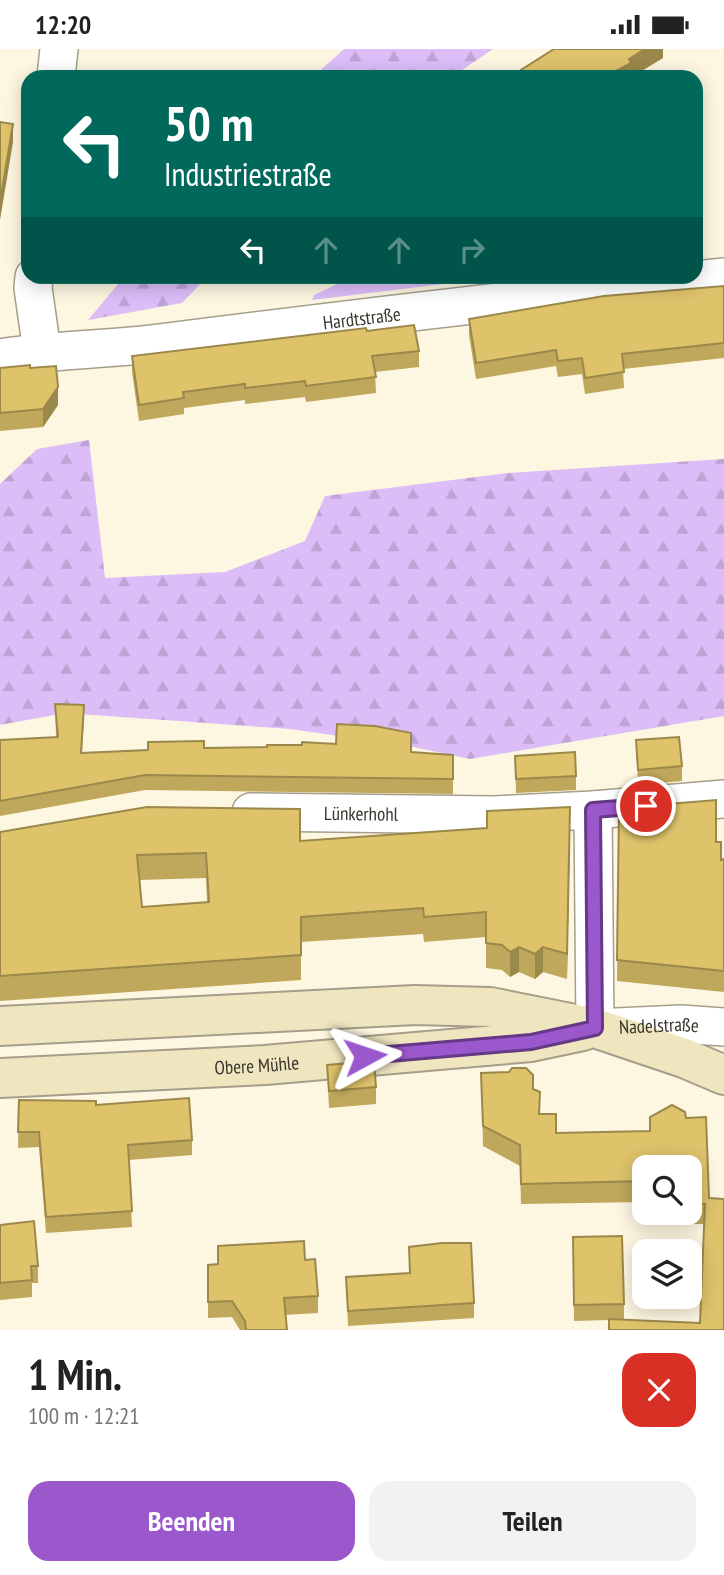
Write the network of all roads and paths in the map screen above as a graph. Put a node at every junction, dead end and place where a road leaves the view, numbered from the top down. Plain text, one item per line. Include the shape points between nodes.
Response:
1 (59, 49) edge
2 (57, 70) edge
3 (724, 277) edge
4 (703, 279) edge
5 (33, 284) edge
6 (661, 284) edge
7 (42, 351) junction
8 (0, 358) edge
9 (724, 799) edge
10 (593, 810) junction
11 (215, 812) edge
12 (0, 1026) edge
13 (724, 1027) edge
14 (595, 1028) junction
15 (724, 1075) edge
16 (0, 1077) edge

1 - 2 street
3 - 4 street, Hardtstraße
5 - 7 street
6 - 7 street, Hardtstraße via 119,348
7 - 8 street, Hardtstraße
9 - 10 street, Lünkerhohl
10 - 11 street, Lünkerhohl via 493,815
10 - 14 street
12 - 14 main road via 415,1005 489,1007
13 - 14 street, Nadelstraße
14 - 15 main road
14 - 16 main road, Obere Mühle via 531,1042 265,1065

